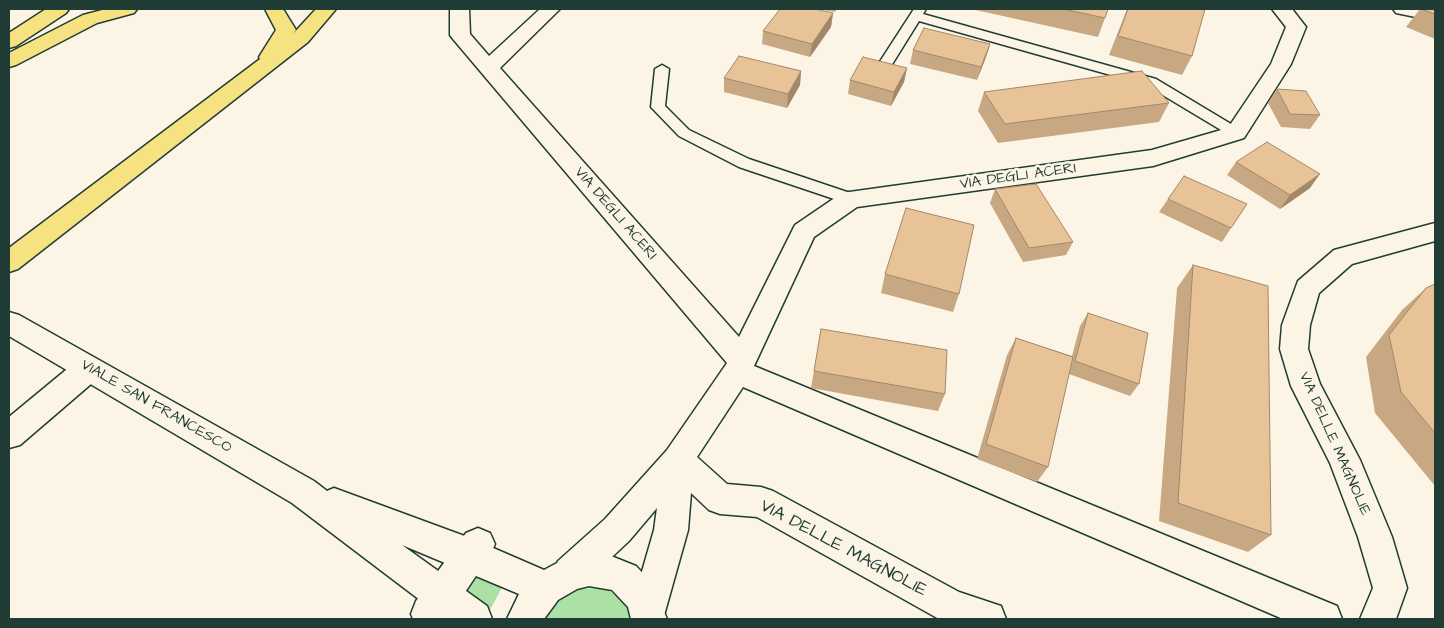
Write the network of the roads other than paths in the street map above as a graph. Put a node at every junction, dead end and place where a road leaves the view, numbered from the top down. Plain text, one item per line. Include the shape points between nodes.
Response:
1 (58, 9) edge
2 (127, 9) edge
3 (274, 9) edge
4 (326, 9) edge
5 (460, 9) edge
6 (551, 9) edge
7 (1282, 9) edge
8 (1402, 9) edge
9 (918, 12) edge
10 (1435, 15) edge
11 (9, 42) edge
12 (9, 61) edge
13 (886, 63) edge
14 (264, 65) junction
15 (488, 68) junction
16 (662, 69) dead end
17 (1236, 133) junction
18 (851, 199) junction
19 (1435, 232) edge
20 (9, 262) edge
21 (9, 323) edge
22 (740, 366) junction
23 (88, 369) junction
24 (9, 435) edge
25 (678, 460) junction
26 (303, 492) junction
27 (474, 549) junction
28 (558, 581) junction
29 (435, 604) junction
30 (649, 616) edge
31 (474, 619) edge
32 (526, 619) edge
33 (988, 619) edge
34 (1324, 619) edge
35 (1378, 619) edge

1 - 11 highway
2 - 12 highway via 90,19
3 - 14 highway via 286,30
4 - 14 highway via 301,38
5 - 15 street, VIA DEGLI ACERI via 460,35
6 - 15 street
7 - 17 street via 1296,27 1281,64
8 - 10 street
9 - 13 lane
9 - 17 lane via 1151,82
14 - 20 highway
15 - 22 street, VIA DEGLI ACERI
16 - 18 lane via 658,107 684,133 744,163
17 - 18 street, VIA DEGLI ACERI via 1153,158
18 - 22 street, VIA DEGLI ACERI via 804,231
19 - 35 street, VIA DELLE MAGNOLIE via 1343,257 1308,288 1296,324 1294,349 1306,386 1344,460 1375,537 1390,588
21 - 23 street, VIALE SAN FRANCESCO
22 - 25 street, VIA DEGLI ACERI
22 - 34 street
23 - 24 street
23 - 26 street, VIALE SAN FRANCESCO
25 - 28 street, VIA DEGLI ACERI via 616,530
25 - 30 street, VIA DEGLI ACERI via 671,530
25 - 33 street, VIA DELLE MAGNOLIE via 720,499 761,502 952,607
26 - 27 street, VIALE SAN FRANCESCO
26 - 29 street, VIALE SAN FRANCESCO
27 - 28 street, VIALE SAN FRANCESCO
27 - 29 street
28 - 30 street via 589,569 606,571 624,578 640,595
28 - 32 street, VIA DEGLI ACERI via 530,608
29 - 31 street, VIALE SAN FRANCESCO

